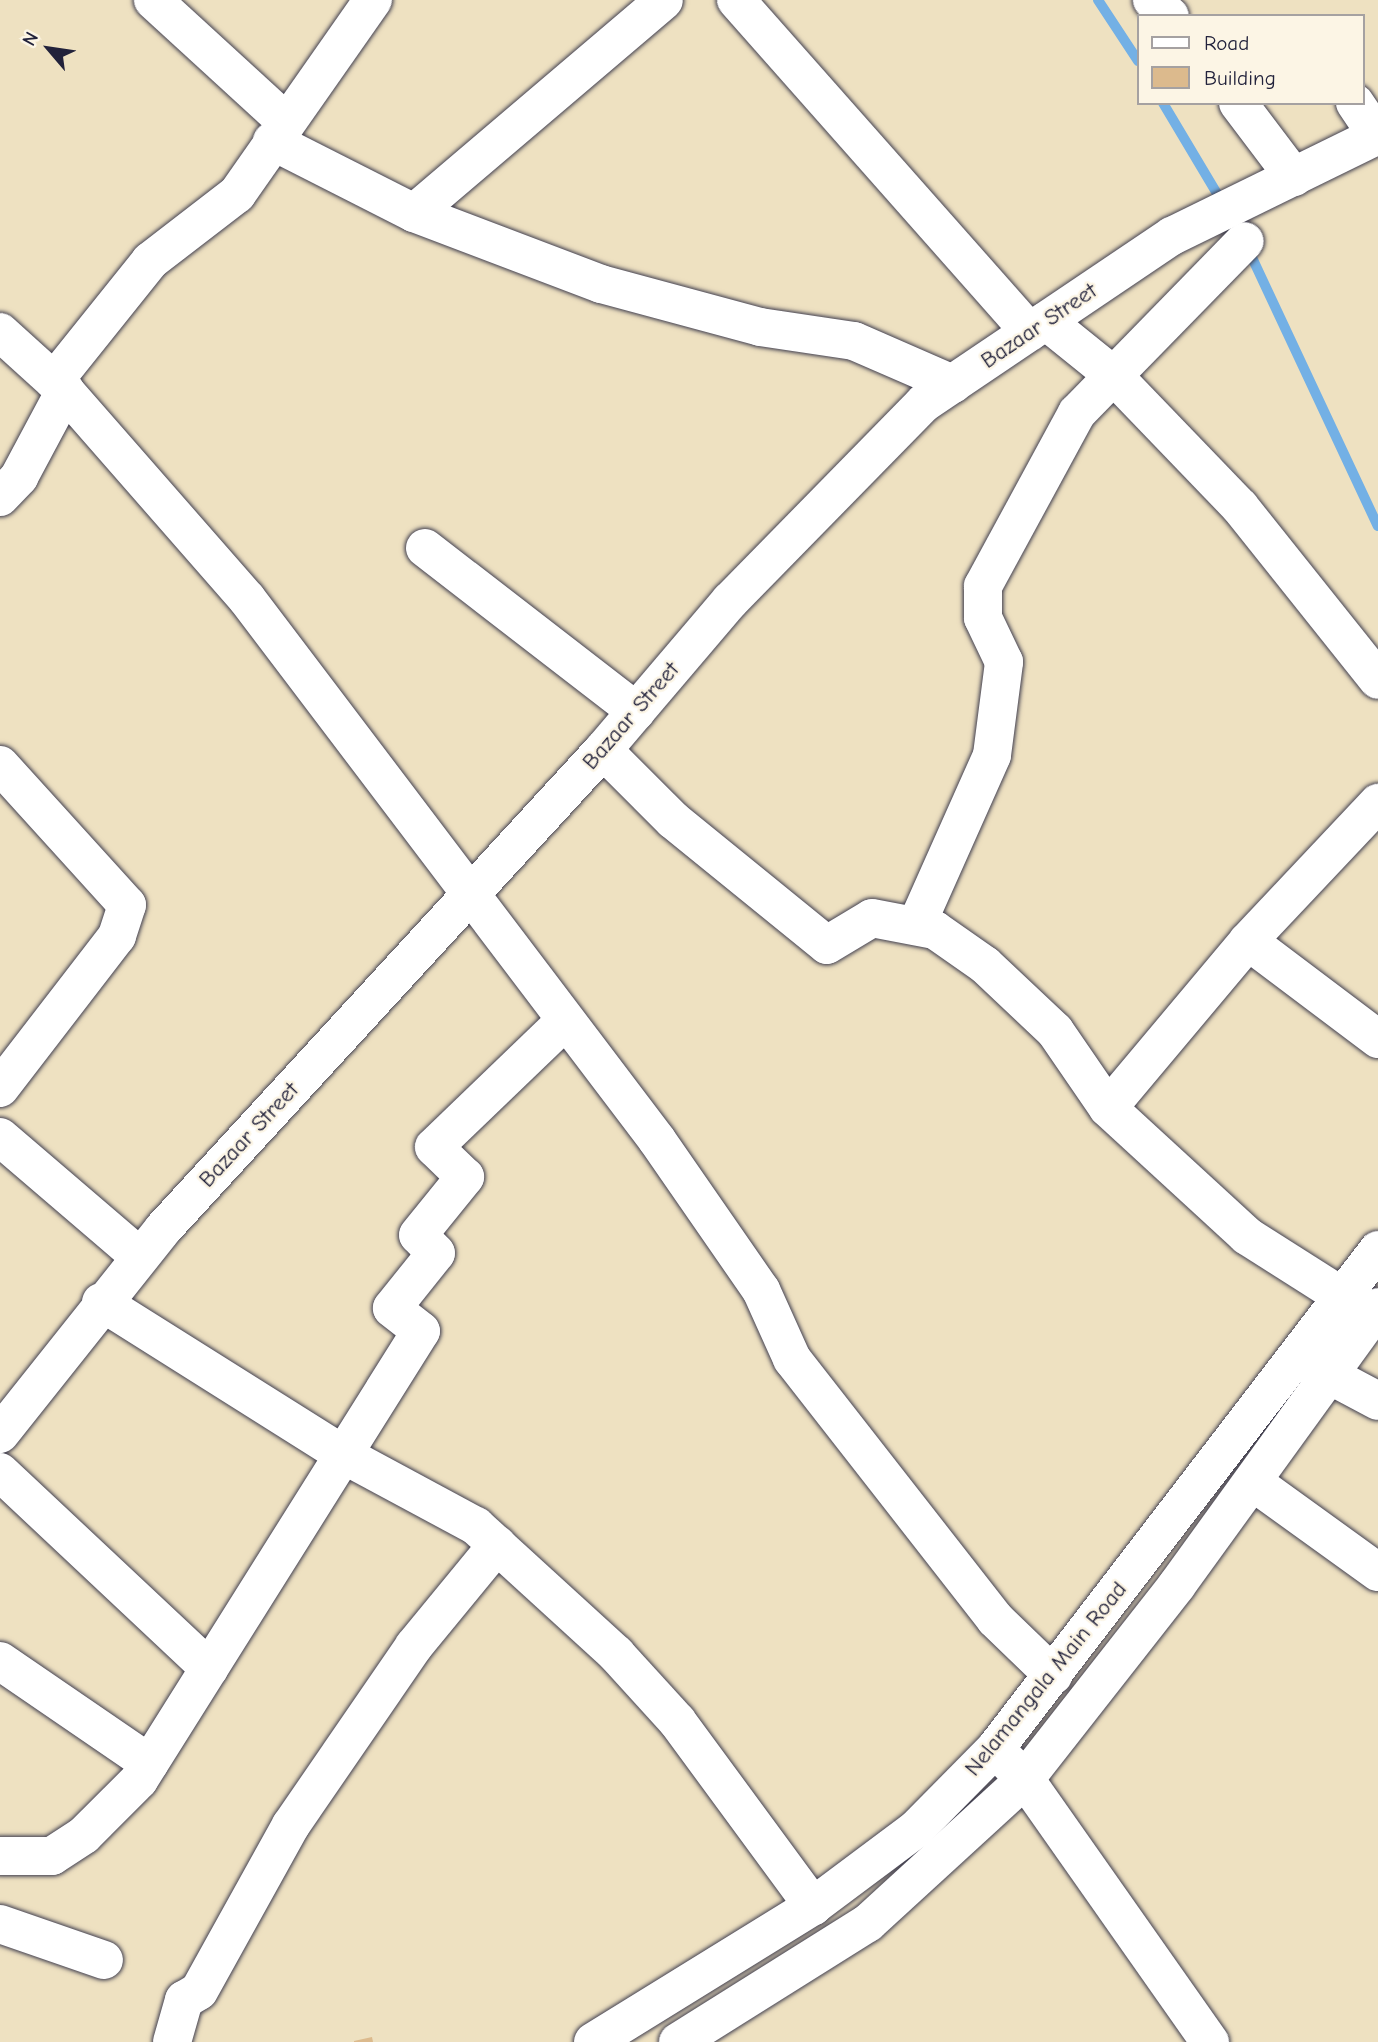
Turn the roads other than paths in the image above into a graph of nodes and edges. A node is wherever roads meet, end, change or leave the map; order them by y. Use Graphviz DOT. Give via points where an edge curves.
graph roads {
  1 [pos="153,0"];
  2 [pos="373,0"];
  3 [pos="664,0"];
  4 [pos="736,0"];
  5 [pos="1240,105"];
  6 [pos="1356,105"];
  7 [pos="278,131"];
  8 [pos="1378,136"];
  9 [pos="1294,177"];
  10 [pos="414,213"];
  11 [pos="1245,241"];
  12 [pos="1038,327"];
  13 [pos="0,332"];
  14 [pos="1113,375"];
  15 [pos="953,384"];
  16 [pos="59,386"];
  17 [pos="0,497"];
  18 [pos="425,548"];
  19 [pos="1378,680"];
  20 [pos="636,711"];
  21 [pos="603,750"];
  22 [pos="0,765"];
  23 [pos="1378,803"];
  24 [pos="468,897"];
  25 [pos="916,926"];
  26 [pos="1248,941"];
  27 [pos="564,1022"];
  28 [pos="1378,1039"];
  29 [pos="0,1088"];
  30 [pos="1108,1108"];
  31 [pos="0,1137"];
  32 [pos="1378,1250"];
  33 [pos="140,1257"];
  34 [pos="101,1302"];
  35 [pos="1361,1302"];
  36 [pos="1314,1367"];
  37 [pos="1378,1401"];
  38 [pos="0,1434"];
  39 [pos="344,1455"];
  40 [pos="0,1472"];
  41 [pos="1252,1482"];
  42 [pos="497,1545"];
  43 [pos="1378,1572"];
  44 [pos="0,1661"];
  45 [pos="209,1668"];
  46 [pos="1052,1675"];
  47 [pos="995,1749"];
  48 [pos="149,1763"];
  49 [pos="1025,1779"];
  50 [pos="0,1856"];
  51 [pos="813,1906"];
  52 [pos="0,1924"];
  53 [pos="104,1961"];
  54 [pos="1208,2041"];
  55 [pos="172,2042"];
  56 [pos="593,2042"];
  57 [pos="678,2042"];
  1 -- 7 [label="street"];
  2 -- 7 [label="street"];
  3 -- 10 [label="street"];
  4 -- 12 [label="street"];
  5 -- 9 [label="street"];
  6 -- 8 [label="street"];
  7 -- 10 [label="street"];
  7 -- 16 [label="street" via="237,194 150,261"];
  8 -- 9 [label="street, Bazaar Street"];
  9 -- 12 [label="street, Bazaar Street" via="1226,210"];
  10 -- 15 [label="street" via="601,284 760,327 854,341"];
  11 -- 14 [label="street"];
  12 -- 14 [label="street"];
  12 -- 15 [label="street, Bazaar Street"];
  13 -- 16 [label="street"];
  14 -- 19 [label="street" via="1240,507"];
  14 -- 25 [label="street" via="1077,413 983,586 983,618 1004,662 992,755"];
  15 -- 20 [label="street, Bazaar Street" via="924,403 740,591"];
  16 -- 17 [label="street" via="19,477"];
  16 -- 24 [label="street" via="247,599"];
  18 -- 20 [label="street"];
  20 -- 21 [label="street, Bazaar Street"];
  21 -- 24 [label="street, Bazaar Street"];
  21 -- 25 [label="street" via="673,820 827,945 872,918"];
  22 -- 29 [label="street" via="127,905 117,936"];
  23 -- 26 [label="street"];
  24 -- 27 [label="street"];
  24 -- 33 [label="street, Bazaar Street"];
  25 -- 30 [label="street" via="935,930 985,965 1045,1022"];
  26 -- 28 [label="street"];
  26 -- 30 [label="street"];
  27 -- 39 [label="street" via="434,1147 465,1177 418,1235 436,1254 392,1308 421,1331"];
  27 -- 46 [label="street" via="761,1290 792,1359 995,1619"];
  30 -- 35 [label="street" via="1247,1236"];
  31 -- 33 [label="street"];
  32 -- 35 [label="street, Nelamangala Main Road"];
  33 -- 34 [label="street, Bazaar Street"];
  34 -- 38 [label="street, Bazaar Street"];
  34 -- 39 [label="street"];
  35 -- 36 [label="street, Nelamangala Main Road"];
  36 -- 37 [label="street"];
  36 -- 41 [label="street"];
  36 -- 46 [label="street, Nelamangala Main Road"];
  39 -- 42 [label="street" via="476,1526"];
  39 -- 45 [label="street"];
  40 -- 45 [label="street"];
  41 -- 43 [label="street"];
  41 -- 49 [label="street"];
  42 -- 51 [label="street" via="677,1721"];
  42 -- 55 [label="street" via="414,1646 291,1825 199,1991 184,2000"];
  44 -- 48 [label="street"];
  45 -- 48 [label="street"];
  46 -- 47 [label="street, Nelamangala Main Road"];
  47 -- 49 [label="street"];
  47 -- 51 [label="street, Nelamangala Main Road" via="916,1829"];
  48 -- 50 [label="street" via="84,1835 52,1856"];
  49 -- 54 [label="street"];
  49 -- 57 [label="street" via="868,1923"];
  51 -- 56 [label="street, Nelamangala Main Road"];
  52 -- 53 [label="street"];
}
